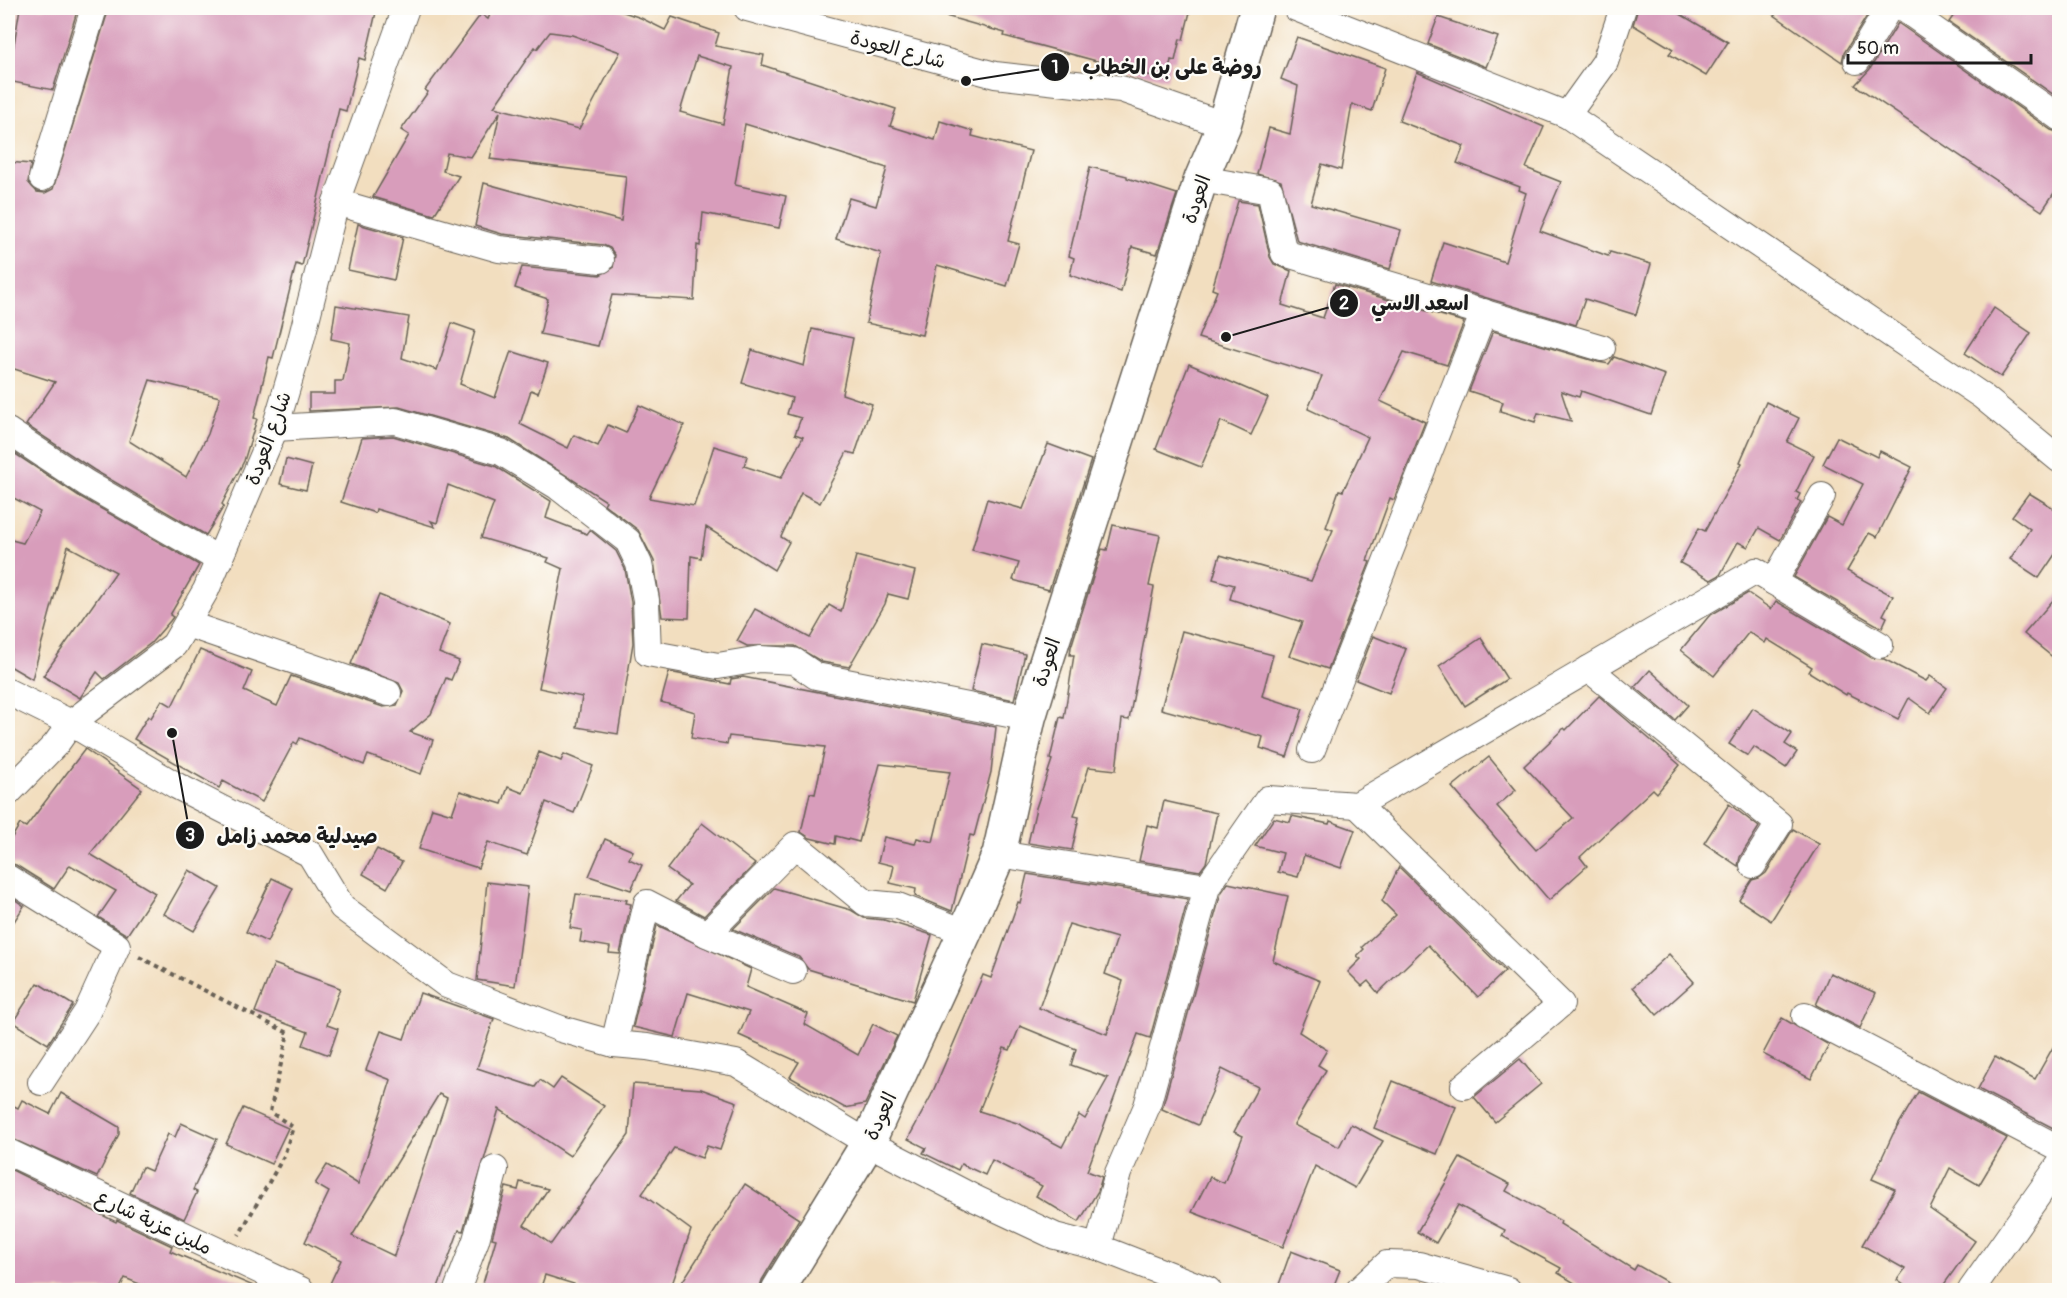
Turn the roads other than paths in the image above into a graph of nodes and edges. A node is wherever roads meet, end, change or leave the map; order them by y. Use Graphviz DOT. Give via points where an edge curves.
graph roads {
  1 [pos="94,8"];
  2 [pos="406,8"];
  3 [pos="753,8"];
  4 [pos="1257,8"];
  5 [pos="1296,8"];
  6 [pos="1623,8"];
  7 [pos="1889,8"];
  8 [pos="1903,8"];
  9 [pos="1857,61"];
  10 [pos="1567,115"];
  11 [pos="2060,118"];
  12 [pos="1224,124"];
  13 [pos="42,178"];
  14 [pos="1202,179"];
  15 [pos="336,202"];
  16 [pos="602,260"];
  17 [pos="1484,312"];
  18 [pos="1602,348"];
  19 [pos="275,428"];
  20 [pos="8,431"];
  21 [pos="2060,460"];
  22 [pos="1822,496"];
  23 [pos="220,560"];
  24 [pos="1774,582"];
  25 [pos="187,624"];
  26 [pos="1880,645"];
  27 [pos="1589,669"];
  28 [pos="8,692"];
  29 [pos="388,693"];
  30 [pos="1029,718"];
  31 [pos="71,723"];
  32 [pos="1312,750"];
  33 [pos="8,793"];
  34 [pos="1357,805"];
  35 [pos="999,854"];
  36 [pos="1752,865"];
  37 [pos="8,878"];
  38 [pos="1207,887"];
  39 [pos="965,932"];
  40 [pos="706,934"];
  41 [pos="793,971"];
  42 [pos="1805,1016"];
  43 [pos="614,1044"];
  44 [pos="41,1082"];
  45 [pos="1464,1086"];
  46 [pos="868,1143"];
  47 [pos="2060,1149"];
  48 [pos="8,1152"];
  49 [pos="2060,1164"];
  50 [pos="495,1169"];
  51 [pos="1098,1247"];
  52 [pos="301,1290"];
  53 [pos="457,1290"];
  54 [pos="778,1290"];
  55 [pos="1209,1290"];
  56 [pos="1359,1290"];
  57 [pos="1508,1290"];
  58 [pos="1971,1290"];
  1 -- 13 [label="street"];
  2 -- 15 [label="street, شارع العودة"];
  3 -- 12 [label="street, شارع العودة" via="995,75 1121,88"];
  4 -- 12 [label="main road, العودة"];
  5 -- 10 [label="street"];
  6 -- 10 [label="street" via="1605,62"];
  7 -- 9 [label="street"];
  8 -- 11 [label="street"];
  10 -- 21 [label="street" via="1982,396"];
  12 -- 14 [label="main road, العودة"];
  14 -- 17 [label="street" via="1270,191 1284,253"];
  14 -- 30 [label="main road, العودة"];
  15 -- 16 [label="street" via="499,249"];
  15 -- 19 [label="street, شارع العودة"];
  17 -- 18 [label="street"];
  17 -- 32 [label="street"];
  19 -- 23 [label="street, شارع العودة"];
  19 -- 30 [label="street" via="395,421 501,452 548,480 628,541 639,564 646,600 648,653 718,666 760,659 794,661 816,676"];
  20 -- 23 [label="street" via="86,483"];
  22 -- 24 [label="street"];
  23 -- 25 [label="street, شارع العودة"];
  24 -- 26 [label="street"];
  24 -- 27 [label="street" via="1756,571"];
  25 -- 29 [label="street"];
  25 -- 31 [label="street, شارع العودة" via="174,645"];
  27 -- 34 [label="street"];
  27 -- 36 [label="street" via="1779,824"];
  28 -- 31 [label="street"];
  30 -- 35 [label="main road, العودة"];
  31 -- 33 [label="street, شارع العودة"];
  31 -- 43 [label="street" via="177,786 310,854 342,907 447,986 561,1029"];
  34 -- 38 [label="street" via="1268,799"];
  34 -- 45 [label="street" via="1561,1004"];
  35 -- 38 [label="street"];
  35 -- 39 [label="main road, العودة"];
  37 -- 44 [label="street" via="117,946 87,1012"];
  38 -- 51 [label="street" via="1147,1106 1118,1173"];
  39 -- 40 [label="street" via="898,906 866,903 795,845"];
  39 -- 46 [label="main road, العودة"];
  40 -- 41 [label="street"];
  40 -- 43 [label="street" via="647,903"];
  42 -- 47 [label="street"];
  43 -- 46 [label="street" via="736,1063"];
  46 -- 51 [label="street" via="1055,1236"];
  46 -- 54 [label="main road, العودة"];
  48 -- 52 [label="street, ملين عزبة شارع"];
  49 -- 58 [label="street"];
  50 -- 53 [label="street" via="476,1240"];
  51 -- 55 [label="street"];
  56 -- 57 [label="street" via="1387,1264 1419,1264"];
}
